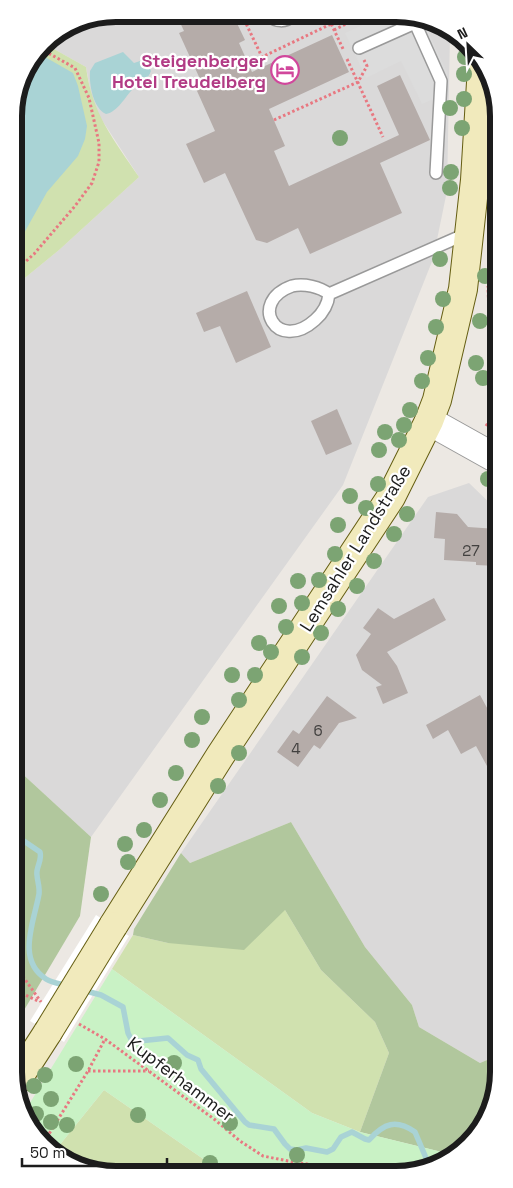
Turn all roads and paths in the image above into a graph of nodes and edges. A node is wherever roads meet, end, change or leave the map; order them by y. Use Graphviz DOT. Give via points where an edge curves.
graph roads {
  1 [pos="350,22"];
  2 [pos="246,23"];
  3 [pos="407,23"];
  4 [pos="331,24"];
  5 [pos="418,25"];
  6 [pos="334,30"];
  7 [pos="359,48"];
  8 [pos="48,52"];
  9 [pos="482,76"];
  10 [pos="358,82"];
  11 [pos="274,120"];
  12 [pos="383,137"];
  13 [pos="436,173"];
  14 [pos="469,232"];
  15 [pos="23,263"];
  16 [pos="488,281"];
  17 [pos="329,294"];
  18 [pos="490,346"];
  19 [pos="490,420"];
  20 [pos="430,421"];
  21 [pos="474,446"];
  22 [pos="490,455"];
  23 [pos="22,976"];
  24 [pos="22,993"];
  25 [pos="39,1001"];
  26 [pos="47,1019"];
  27 [pos="72,1020"];
  28 [pos="105,1039"];
  29 [pos="22,1070"];
  30 [pos="88,1070"];
  31 [pos="150,1071"];
  32 [pos="48,1136"];
  33 [pos="321,1166"];
  1 -- 6 [label="path"];
  2 -- 4 [label="path" via="262,57"];
  3 -- 7 [label="lane"];
  4 -- 6 [label="path"];
  5 -- 13 [label="lane" via="441,81"];
  6 -- 10 [label="path"];
  7 -- 10 [label="path" via="367,66"];
  8 -- 15 [label="path" via="75,68 89,98 99,143 99,162 92,183 75,206"];
  9 -- 14 [label="main road, Lemsahler Landstraße"];
  10 -- 11 [label="path"];
  10 -- 12 [label="path"];
  14 -- 17 [label="lane"];
  14 -- 20 [label="main road, Lemsahler Landstraße" via="463,289"];
  16 -- 18 [label="path"];
  17 -- 17 [label="lane" via="311,286 295,286 281,291 270,304 274,323 287,332 307,327 328,305"];
  19 -- 21 [label="path"];
  20 -- 21 [label="street"];
  20 -- 26 [label="main road, Lemsahler Landstraße, bridge" via="374,525 220,756 113,926"];
  21 -- 22 [label="street"];
  23 -- 25 [label="path"];
  24 -- 25 [label="path"];
  25 -- 26 [label="path"];
  26 -- 29 [label="main road, Lemsahler Landstraße"];
  27 -- 28 [label="path, Kupferhammer"];
  28 -- 30 [label="path"];
  28 -- 31 [label="path, Kupferhammer"];
  30 -- 31 [label="path"];
  30 -- 32 [label="path"];
  31 -- 33 [label="path, Kupferhammer" via="263,1156"];
}
